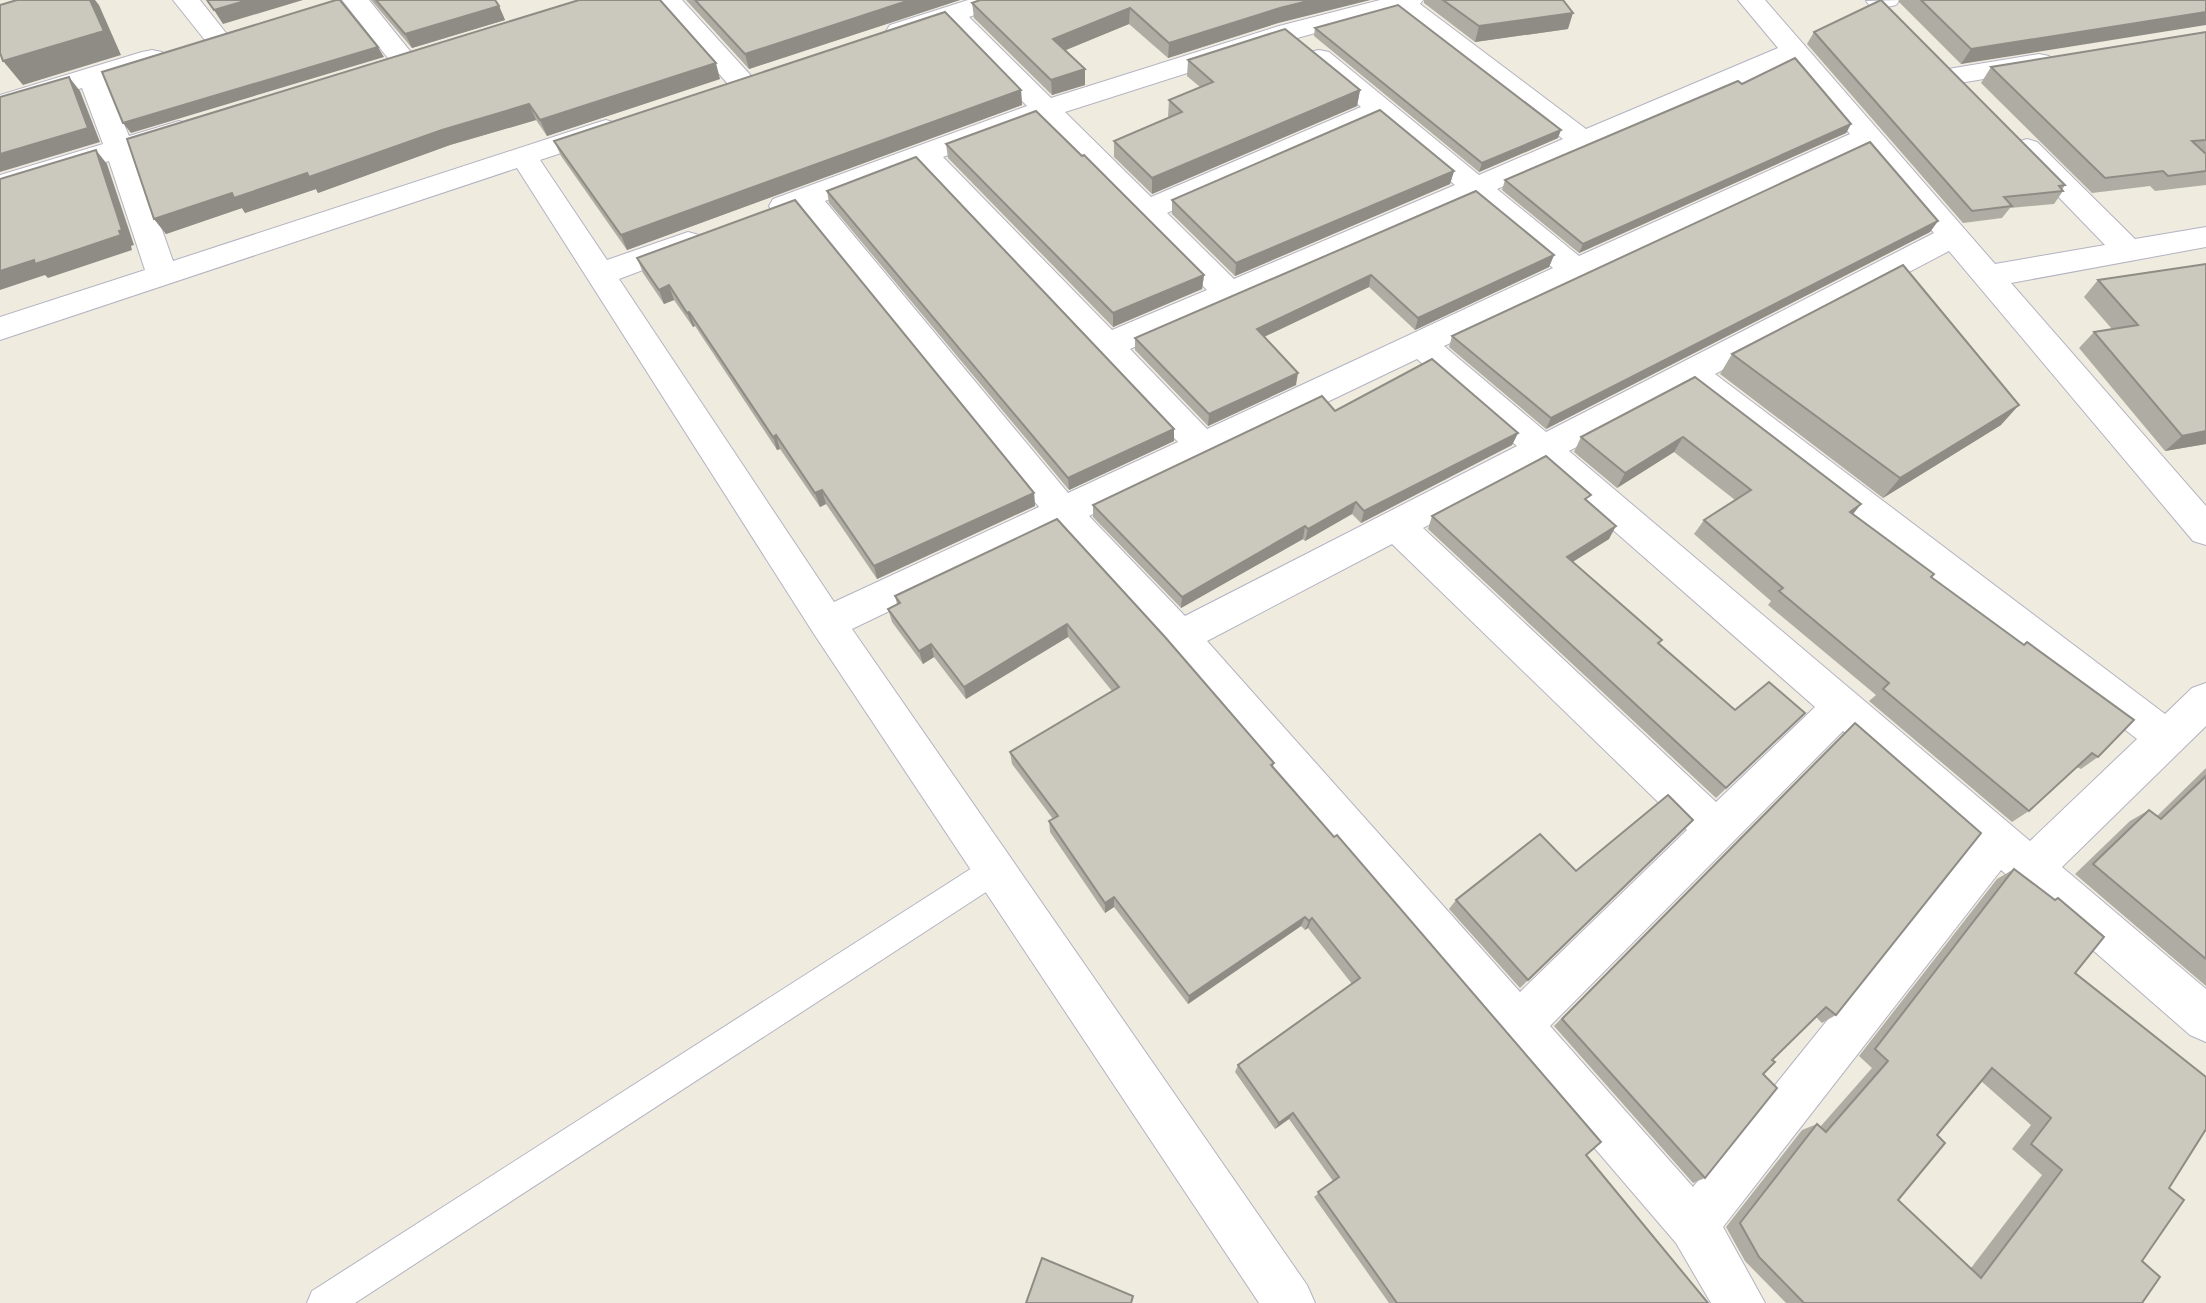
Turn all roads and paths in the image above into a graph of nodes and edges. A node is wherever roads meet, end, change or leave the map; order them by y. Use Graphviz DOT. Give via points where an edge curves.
graph roads {
  1 [pos="186,0"];
  2 [pos="355,0"];
  3 [pos="668,0"];
  4 [pos="994,0"];
  5 [pos="1402,0"];
  6 [pos="1751,0"];
  7 [pos="951,14"];
  8 [pos="1288,32"];
  9 [pos="873,40"];
  10 [pos="1794,51"];
  11 [pos="2064,58"];
  12 [pos="405,61"];
  13 [pos="91,76"];
  14 [pos="1954,76"];
  15 [pos="744,84"];
  16 [pos="0,104"];
  17 [pos="1046,109"];
  18 [pos="1381,109"];
  19 [pos="627,122"];
  20 [pos="197,125"];
  21 [pos="2012,134"];
  22 [pos="1868,137"];
  23 [pos="1583,141"];
  24 [pos="119,148"];
  25 [pos="924,155"];
  26 [pos="523,156"];
  27 [pos="0,185"];
  28 [pos="1476,187"];
  29 [pos="806,198"];
  30 [pos="1147,210"];
  31 [pos="754,217"];
  32 [pos="715,232"];
  33 [pos="1953,236"];
  34 [pos="2206,237"];
  35 [pos="2129,251"];
  36 [pos="1576,270"];
  37 [pos="162,275"];
  38 [pos="598,275"];
  39 [pos="1987,276"];
  40 [pos="1229,293"];
  41 [pos="0,329"];
  42 [pos="1421,344"];
  43 [pos="1108,345"];
  44 [pos="1690,373"];
  45 [pos="1203,446"];
  46 [pos="1542,448"];
  47 [pos="2192,495"];
  48 [pos="1063,512"];
  49 [pos="1395,524"];
  50 [pos="2206,531"];
  51 [pos="827,624"];
  52 [pos="1180,638"];
  53 [pos="2206,700"];
  54 [pos="1842,706"];
  55 [pos="2166,738"];
  56 [pos="1715,829"];
  57 [pos="2014,854"];
  58 [pos="996,869"];
  59 [pos="2206,1018"];
  60 [pos="1518,1025"];
  61 [pos="1694,1225"];
  62 [pos="324,1303"];
  63 [pos="1289,1303"];
  64 [pos="1739,1303"];
  1 -- 13 [label="street" via="207,41"];
  2 -- 12 [label="street"];
  3 -- 15 [label="street"];
  4 -- 7 [label="street"];
  5 -- 8 [label="street"];
  5 -- 23 [label="street"];
  6 -- 10 [label="street"];
  7 -- 9 [label="street"];
  7 -- 17 [label="street"];
  8 -- 17 [label="street"];
  8 -- 18 [label="street"];
  10 -- 22 [label="street"];
  10 -- 23 [label="street"];
  11 -- 14 [label="street"];
  13 -- 16 [label="street"];
  13 -- 24 [label="street"];
  17 -- 25 [label="street"];
  17 -- 30 [label="street"];
  18 -- 28 [label="street"];
  18 -- 30 [label="street"];
  19 -- 26 [label="street"];
  20 -- 24 [label="street"];
  21 -- 35 [label="street"];
  22 -- 33 [label="street"];
  22 -- 36 [label="street"];
  23 -- 28 [label="street"];
  24 -- 27 [label="street"];
  24 -- 37 [label="street"];
  25 -- 29 [label="street"];
  25 -- 43 [label="street"];
  26 -- 37 [label="street"];
  26 -- 38 [label="street"];
  28 -- 36 [label="street"];
  28 -- 40 [label="street"];
  29 -- 31 [label="street"];
  29 -- 48 [label="street"];
  30 -- 40 [label="street"];
  32 -- 38 [label="street"];
  33 -- 39 [label="street"];
  33 -- 44 [label="street"];
  34 -- 35 [label="street"];
  35 -- 39 [label="street"];
  36 -- 42 [label="street"];
  37 -- 41 [label="street"];
  38 -- 51 [label="street"];
  39 -- 47 [label="street"];
  40 -- 43 [label="street"];
  42 -- 45 [label="street"];
  42 -- 46 [label="street"];
  43 -- 45 [label="street"];
  44 -- 46 [label="street"];
  44 -- 55 [label="street"];
  45 -- 48 [label="street"];
  46 -- 49 [label="street"];
  46 -- 54 [label="street"];
  47 -- 50 [label="street"];
  48 -- 51 [label="street"];
  48 -- 52 [label="street"];
  49 -- 52 [label="street"];
  49 -- 56 [label="street"];
  51 -- 58 [label="street"];
  52 -- 60 [label="street"];
  53 -- 55 [label="street"];
  54 -- 56 [label="street"];
  54 -- 57 [label="street"];
  55 -- 57 [label="street"];
  56 -- 60 [label="street"];
  57 -- 59 [label="street"];
  57 -- 61 [label="street"];
  58 -- 62 [label="lane"];
  58 -- 63 [label="street"];
  60 -- 61 [label="street"];
  61 -- 64 [label="street"];
}
